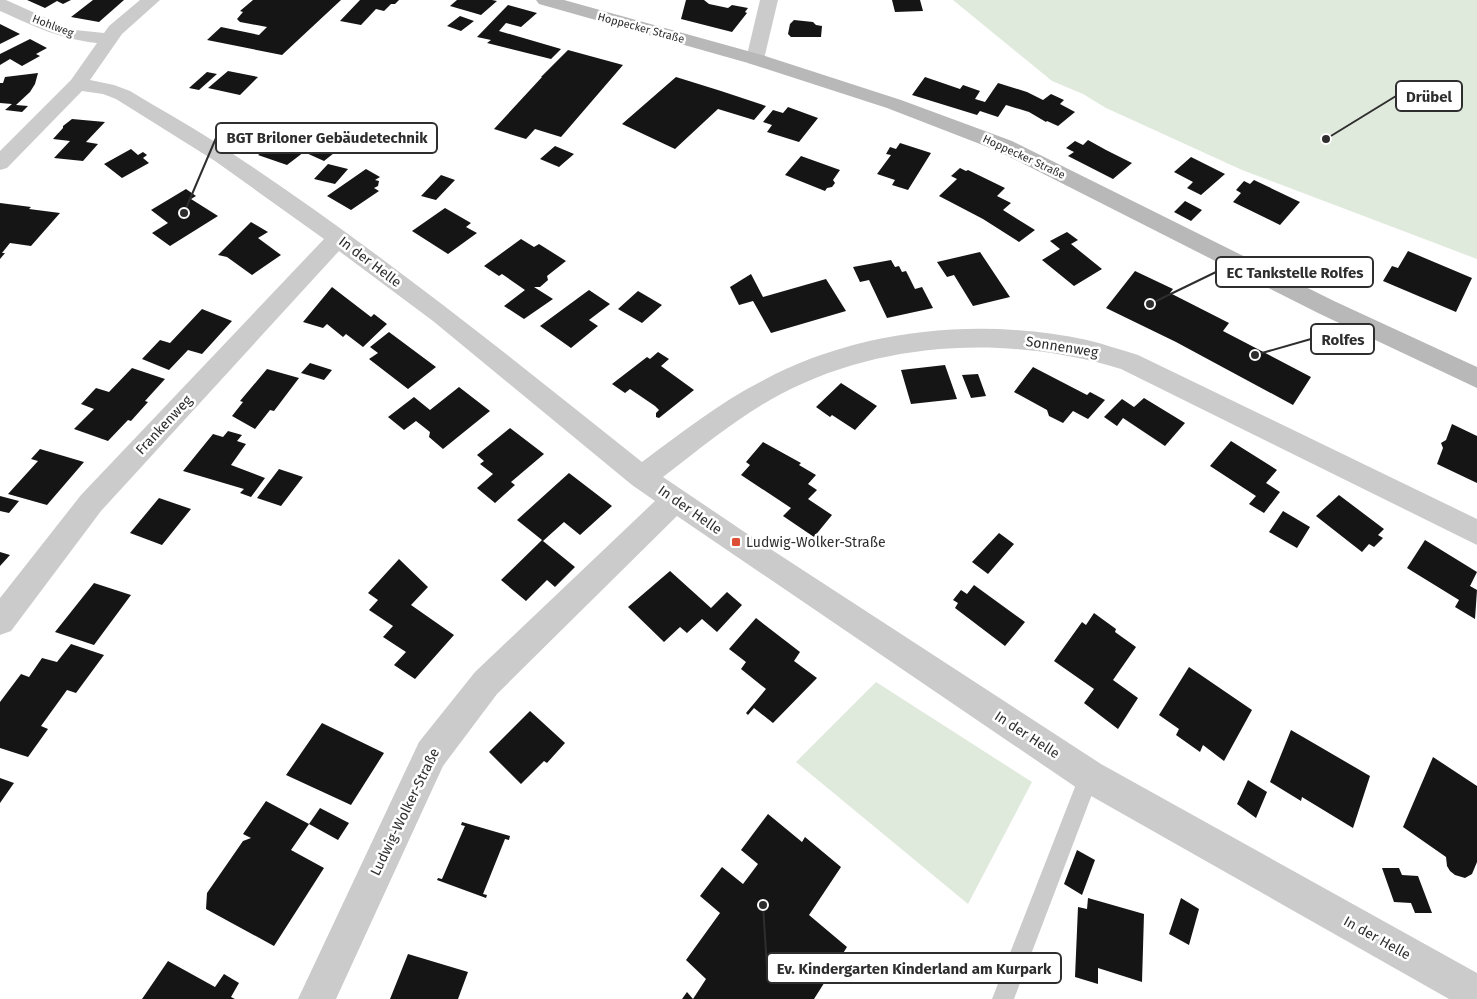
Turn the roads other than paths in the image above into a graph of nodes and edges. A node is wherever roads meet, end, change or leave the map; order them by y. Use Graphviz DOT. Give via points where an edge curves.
graph roads {
  1 [pos="151,0"];
  2 [pos="545,0"];
  3 [pos="769,0"];
  4 [pos="0,4"];
  5 [pos="108,39"];
  6 [pos="756,59"];
  7 [pos="78,84"];
  8 [pos="0,163"];
  9 [pos="338,238"];
  10 [pos="1477,378"];
  11 [pos="642,477"];
  12 [pos="675,500"];
  13 [pos="1477,533"];
  14 [pos="0,621"];
  15 [pos="1089,776"];
  16 [pos="1477,994"];
  17 [pos="317,999"];
  18 [pos="1003,999"];
  1 -- 5 [label="street" via="120,24"];
  2 -- 6 [label="street, Hoppecker Straße"];
  3 -- 6 [label="street"];
  4 -- 5 [label="street, Hohlweg" via="73,35"];
  5 -- 7 [label="street"];
  6 -- 10 [label="street, Hoppecker Straße" via="894,104 1005,146 1326,307"];
  7 -- 8 [label="street"];
  7 -- 9 [label="street, In der Helle" via="123,95 222,156"];
  9 -- 11 [label="street, In der Helle"];
  9 -- 14 [label="street, Frankenweg" via="91,503"];
  11 -- 12 [label="street, In der Helle"];
  11 -- 13 [label="street, Sonnenweg" via="754,397 792,377 836,360 913,344 979,339 1026,341 1085,348 1129,362"];
  12 -- 15 [label="street, In der Helle"];
  12 -- 17 [label="street, Ludwig-Wolker-Straße" via="486,682 431,754"];
  15 -- 16 [label="street, In der Helle"];
  15 -- 18 [label="lane"];
}
